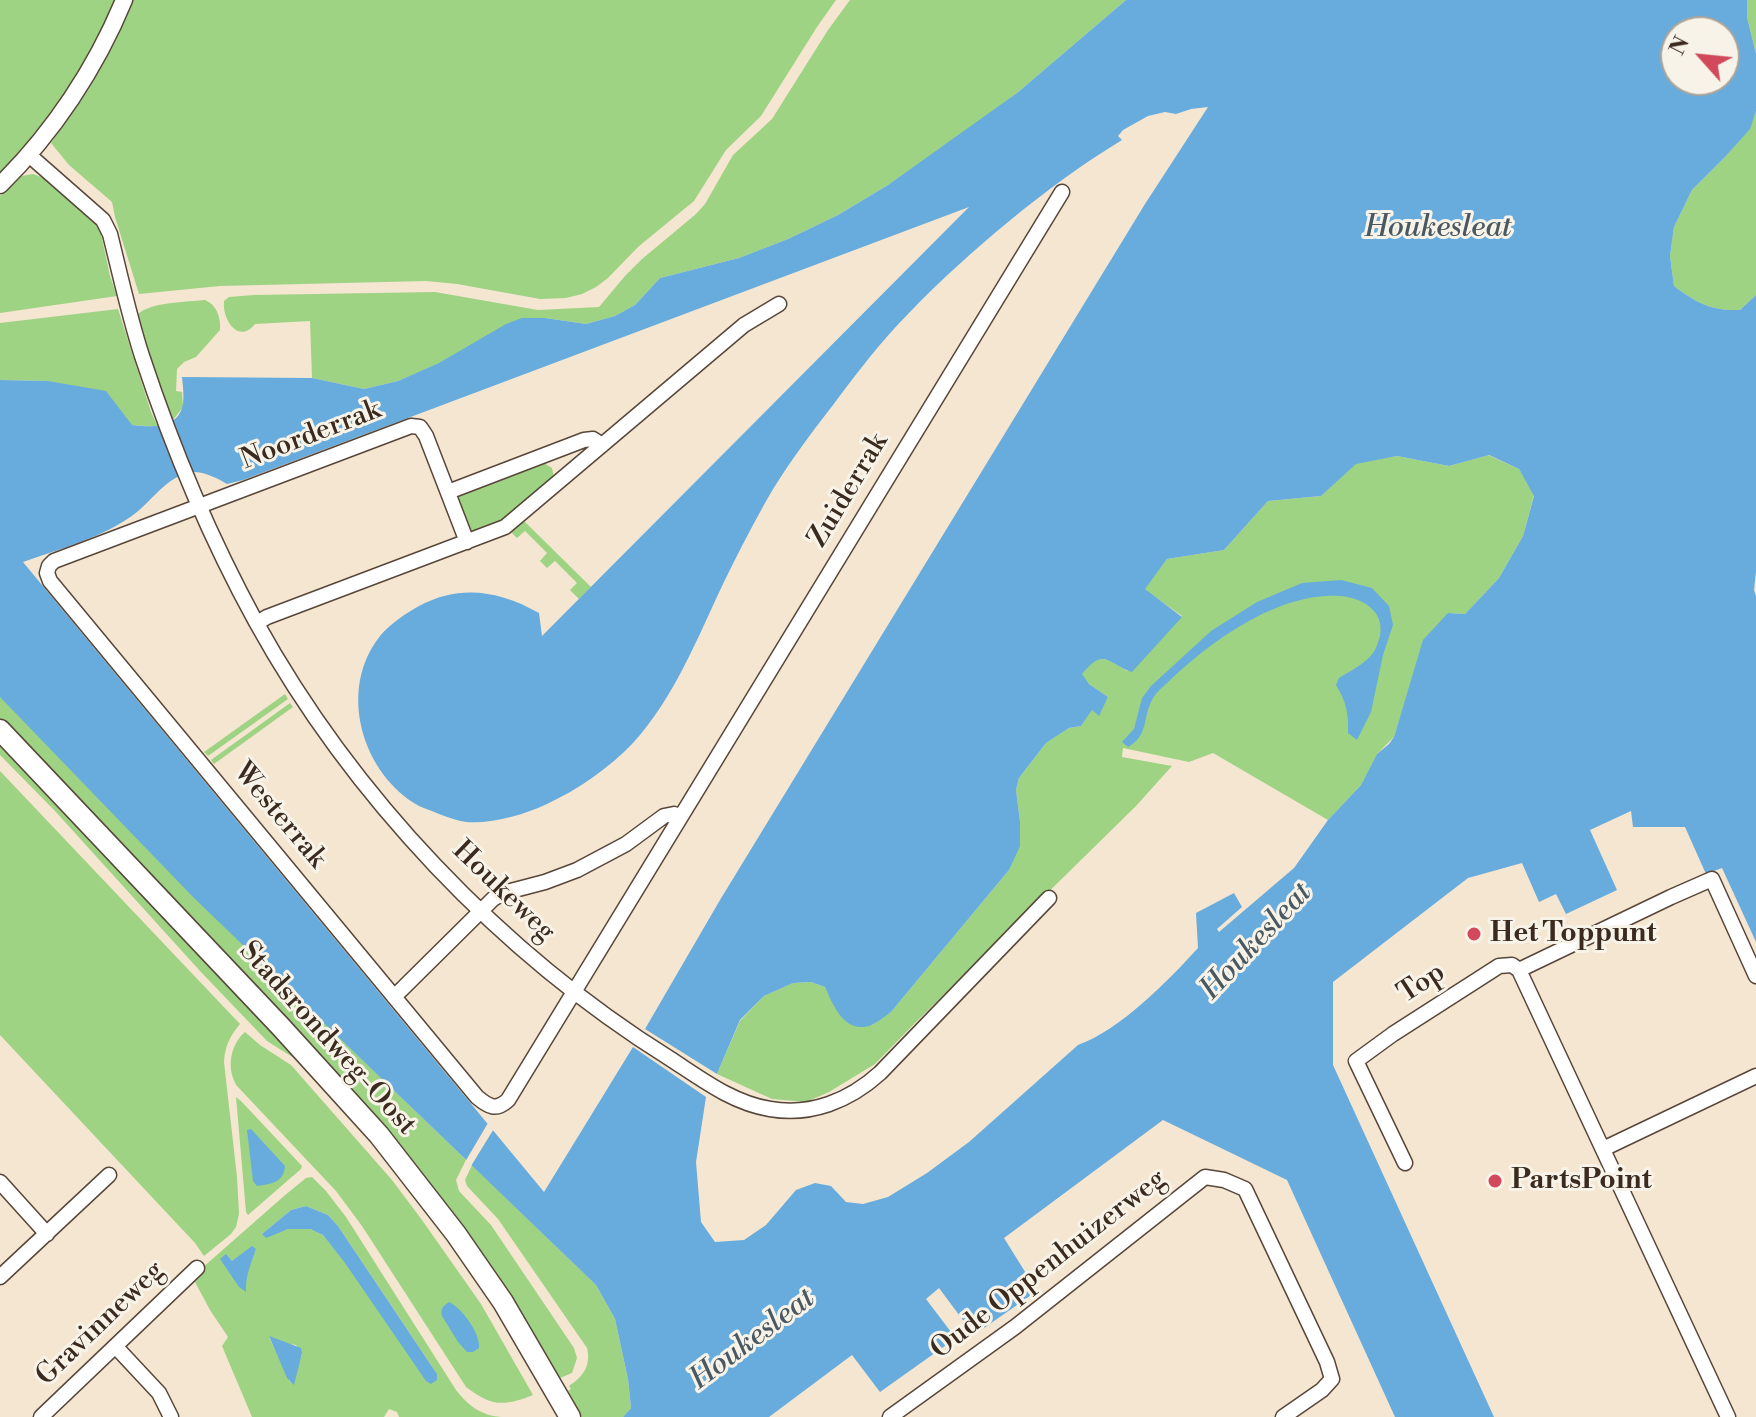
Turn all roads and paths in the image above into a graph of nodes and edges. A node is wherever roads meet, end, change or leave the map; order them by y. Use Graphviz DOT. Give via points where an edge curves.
graph roads {
  1 [pos="124,0"];
  2 [pos="29,155"];
  3 [pos="0,185"];
  4 [pos="1062,192"];
  5 [pos="779,304"];
  6 [pos="602,445"];
  7 [pos="448,492"];
  8 [pos="200,505"];
  9 [pos="467,542"];
  10 [pos="257,623"];
  11 [pos="0,730"];
  12 [pos="680,816"];
  13 [pos="1049,898"];
  14 [pos="481,911"];
  15 [pos="1519,970"];
  16 [pos="1756,976"];
  17 [pos="574,992"];
  18 [pos="394,997"];
  19 [pos="1756,1076"];
  20 [pos="1603,1149"];
  21 [pos="1405,1163"];
  22 [pos="109,1175"];
  23 [pos="0,1182"];
  24 [pos="47,1234"];
  25 [pos="197,1268"];
  26 [pos="0,1277"];
  27 [pos="116,1347"];
  28 [pos="41,1417"];
  29 [pos="171,1417"];
  30 [pos="570,1417"];
  31 [pos="890,1417"];
  32 [pos="1283,1417"];
  33 [pos="1728,1417"];
  1 -- 2 [label="street" via="83,83"];
  2 -- 3 [label="street"];
  2 -- 8 [label="street, Houkeweg" via="103,220 110,234 141,354"];
  4 -- 12 [label="street, Zuiderrak"];
  5 -- 6 [label="street" via="744,325"];
  6 -- 7 [label="street" via="584,440"];
  6 -- 9 [label="street" via="505,527"];
  7 -- 8 [label="street, Noorderrak" via="426,436 420,427 411,426"];
  7 -- 9 [label="street, Noorderrak"];
  8 -- 10 [label="street, Houkeweg"];
  8 -- 18 [label="street, Westerrak" via="54,561 47,573 50,581"];
  9 -- 10 [label="street"];
  10 -- 14 [label="street, Houkeweg" via="355,771"];
  11 -- 30 [label="main road, Stadsrondweg-Oost" via="379,1135 503,1302"];
  12 -- 14 [label="street" via="664,816 602,858 503,893"];
  12 -- 17 [label="street, Zuiderrak"];
  13 -- 17 [label="street, Houkeweg" via="872,1080 835,1103 812,1109 773,1110 730,1096"];
  14 -- 17 [label="street, Houkeweg"];
  14 -- 18 [label="street"];
  15 -- 16 [label="street, Top" via="1712,879"];
  15 -- 20 [label="street"];
  15 -- 21 [label="street, Top" via="1506,965 1485,974 1356,1061"];
  17 -- 18 [label="street, Westerrak" via="508,1100 495,1108 477,1097"];
  19 -- 20 [label="street"];
  20 -- 33 [label="street"];
  22 -- 24 [label="street"];
  23 -- 24 [label="street"];
  24 -- 26 [label="street"];
  25 -- 27 [label="street, Gravinneweg"];
  27 -- 28 [label="street, Gravinneweg"];
  27 -- 29 [label="street" via="159,1393"];
  31 -- 32 [label="street, Oude Oppenhuizerweg" via="1015,1327 1205,1177 1245,1189 1327,1362 1332,1379"];
}
